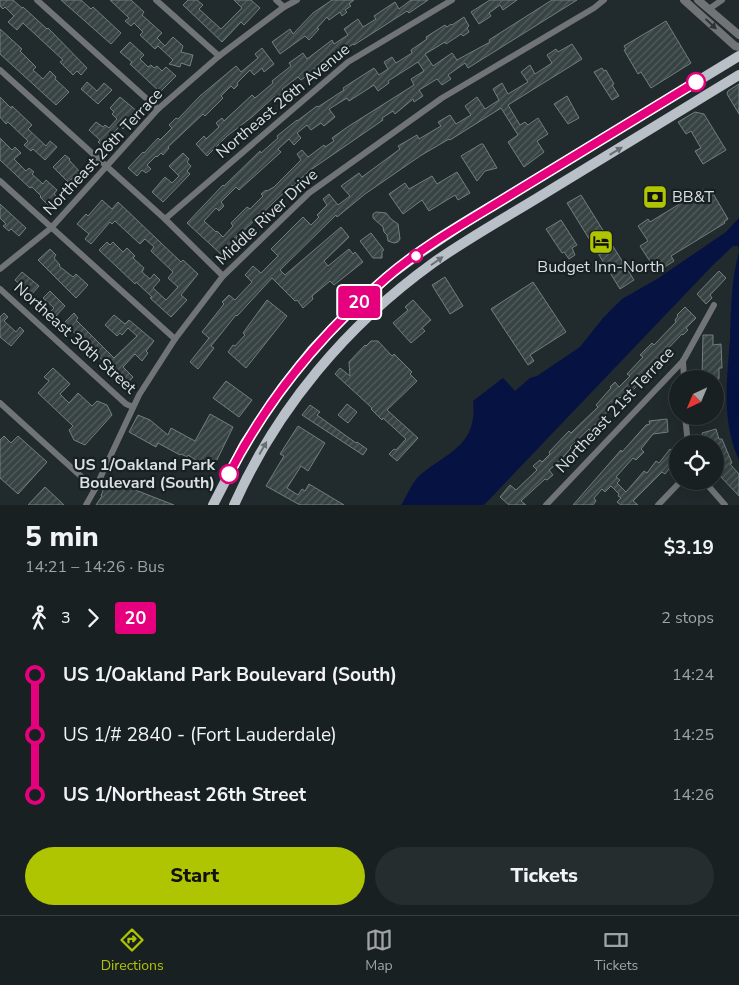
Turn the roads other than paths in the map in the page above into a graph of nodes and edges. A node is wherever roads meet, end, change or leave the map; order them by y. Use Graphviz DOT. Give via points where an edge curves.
graph roads {
  1 [pos="37,0"];
  2 [pos="156,0"];
  3 [pos="276,0"];
  4 [pos="297,0"];
  5 [pos="452,0"];
  6 [pos="604,0"];
  7 [pos="684,0"];
  8 [pos="698,0"];
  9 [pos="722,0"];
  10 [pos="284,8"];
  11 [pos="708,9"];
  12 [pos="739,36"];
  13 [pos="739,47"];
  14 [pos="219,56"];
  15 [pos="739,56"];
  16 [pos="0,70"];
  17 [pos="739,75"];
  18 [pos="158,109"];
  19 [pos="107,166"];
  20 [pos="0,181"];
  21 [pos="165,219"];
  22 [pos="51,228"];
  23 [pos="420,253"];
  24 [pos="403,266"];
  25 [pos="0,269"];
  26 [pos="223,276"];
  27 [pos="414,278"];
  28 [pos="0,289"];
  29 [pos="398,290"];
  30 [pos="714,305"];
  31 [pos="175,339"];
  32 [pos="683,361"];
  33 [pos="684,370"];
  34 [pos="0,403"];
  35 [pos="133,407"];
  36 [pos="234,464"];
  37 [pos="95,489"];
  38 [pos="672,490"];
  39 [pos="712,490"];
  40 [pos="240,491"];
  41 [pos="86,505"];
  42 [pos="213,505"];
  43 [pos="234,505"];
  44 [pos="546,505"];
  45 [pos="658,505"];
  46 [pos="725,505"];
  1 -- 18 [label="street"];
  2 -- 14 [label="street"];
  3 -- 10 [label="street"];
  4 -- 10 [label="street, Northeast 26th Terrace"];
  5 -- 21 [label="street, Northeast 26th Avenue" via="348,62"];
  6 -- 26 [label="street, Middle River Drive" via="442,98 309,193"];
  7 -- 13 [label="street, one-way"];
  8 -- 11 [label="street"];
  9 -- 11 [label="street"];
  10 -- 14 [label="street, Northeast 26th Terrace"];
  11 -- 12 [label="street"];
  14 -- 18 [label="street, Northeast 26th Terrace"];
  15 -- 23 [label="main road"];
  16 -- 19 [label="street"];
  27 -- 17 [label="main road, one-way" via="472,238"];
  18 -- 19 [label="street, Northeast 26th Terrace"];
  19 -- 21 [label="street"];
  19 -- 22 [label="street, Northeast 26th Terrace"];
  20 -- 22 [label="street"];
  21 -- 26 [label="street"];
  22 -- 25 [label="street, Northeast 26th Terrace"];
  22 -- 31 [label="street"];
  23 -- 24 [label="main road"];
  23 -- 27 [label="main road"];
  24 -- 29 [label="main road"];
  24 -- 36 [label="main road" via="354,306 311,351 270,406"];
  26 -- 31 [label="street, Middle River Drive"];
  27 -- 29 [label="main road"];
  28 -- 35 [label="street, Northeast 30th Street" via="119,398"];
  40 -- 29 [label="main road, one-way" via="278,424 308,381 342,342"];
  30 -- 32 [label="street, Northeast 21st Terrace"];
  31 -- 35 [label="street, Middle River Drive"];
  32 -- 33 [label="street"];
  32 -- 44 [label="street, Northeast 21st Terrace"];
  34 -- 37 [label="street"];
  35 -- 37 [label="street, Middle River Drive"];
  36 -- 40 [label="main road" via="232,479"];
  36 -- 42 [label="main road"];
  37 -- 41 [label="street, Middle River Drive"];
  38 -- 45 [label="street"];
  39 -- 46 [label="street"];
  40 -- 43 [label="main road"];
}
